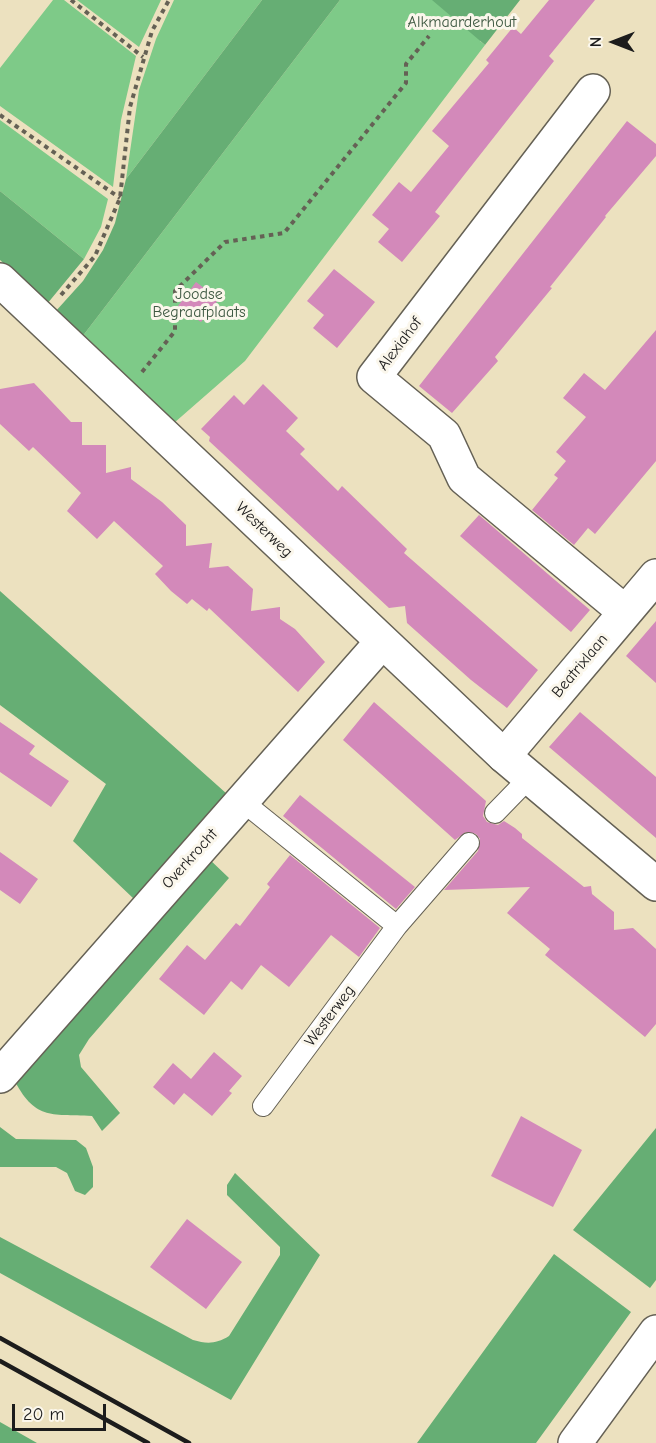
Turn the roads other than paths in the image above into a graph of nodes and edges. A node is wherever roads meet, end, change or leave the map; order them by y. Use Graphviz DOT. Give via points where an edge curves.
graph roads {
  1 [pos="593,91"];
  2 [pos="0,280"];
  3 [pos="656,576"];
  4 [pos="625,612"];
  5 [pos="381,643"];
  6 [pos="504,756"];
  7 [pos="529,778"];
  8 [pos="242,801"];
  9 [pos="495,813"];
  10 [pos="469,843"];
  11 [pos="656,884"];
  12 [pos="397,926"];
  13 [pos="0,1076"];
  14 [pos="263,1106"];
  15 [pos="656,1332"];
  16 [pos="574,1443"];
  1 -- 4 [label="street, Alexiahof" via="374,377 444,435 464,478"];
  2 -- 5 [label="street, Westerweg"];
  3 -- 4 [label="street, Beatrixlaan"];
  4 -- 6 [label="street, Beatrixlaan"];
  5 -- 6 [label="street, Westerweg"];
  5 -- 8 [label="street, Overkrocht"];
  6 -- 7 [label="street, Westerweg"];
  7 -- 9 [label="lane"];
  7 -- 11 [label="street, Westerweg"];
  8 -- 12 [label="lane"];
  8 -- 13 [label="street, Overkrocht"];
  10 -- 12 [label="lane, Westerweg"];
  12 -- 14 [label="lane, Westerweg"];
  15 -- 16 [label="street"];
}
